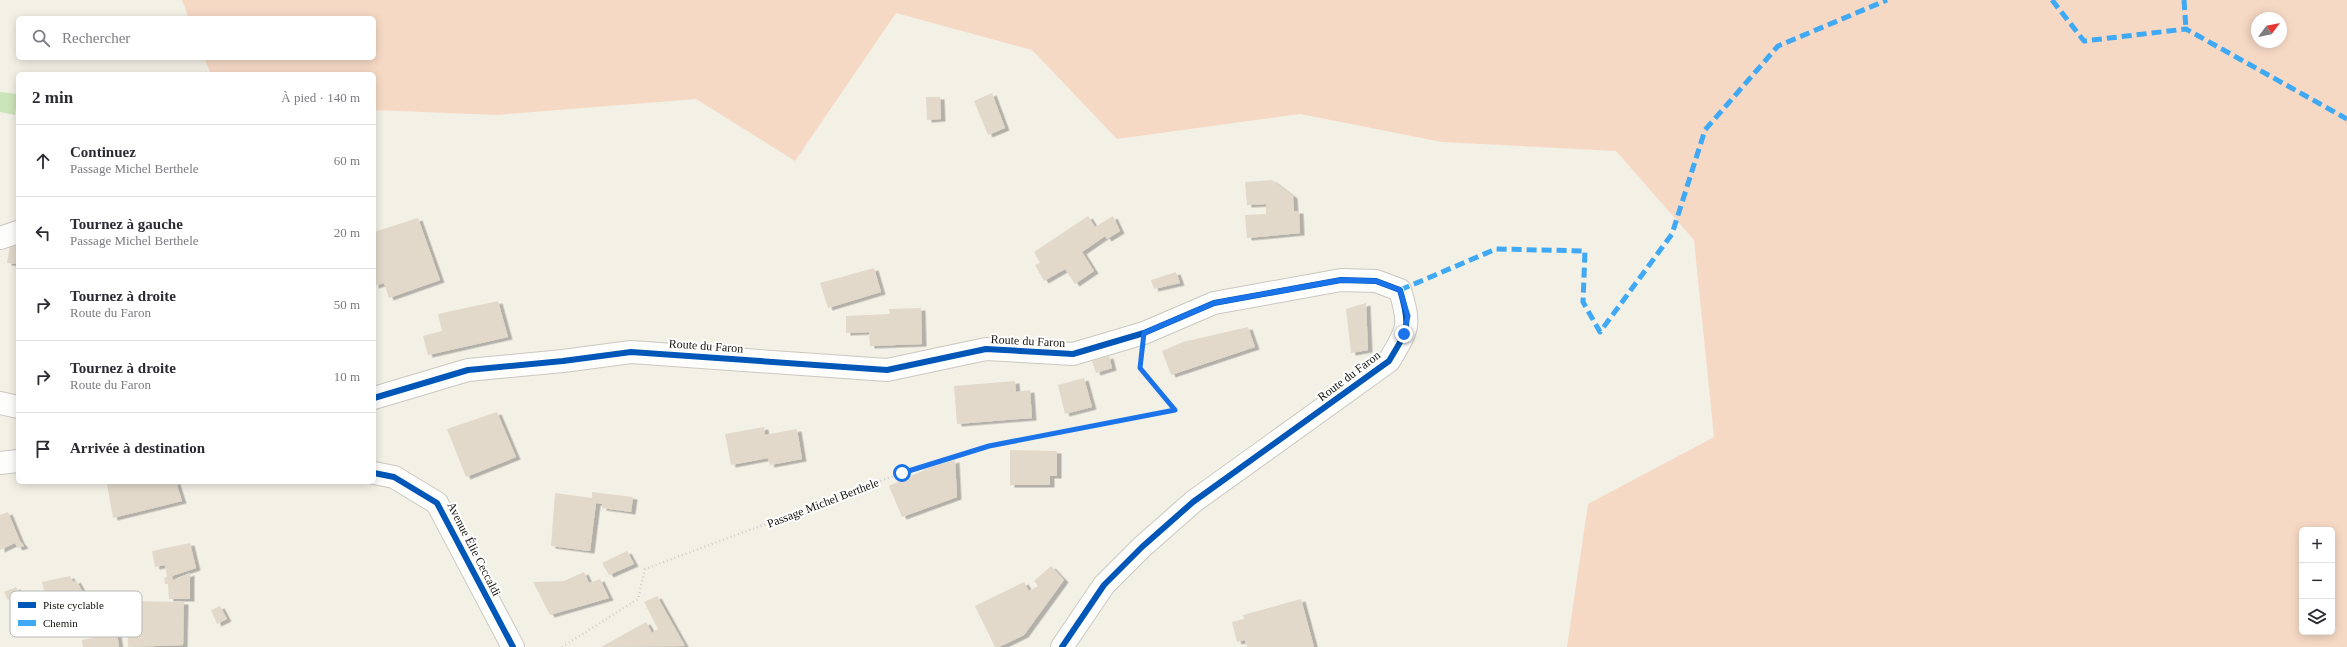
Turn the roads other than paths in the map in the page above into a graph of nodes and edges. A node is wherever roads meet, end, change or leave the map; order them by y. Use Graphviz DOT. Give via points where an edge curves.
graph roads {
  1 [pos="16,233"];
  2 [pos="0,238"];
  3 [pos="376,397"];
  4 [pos="0,403"];
  5 [pos="16,407"];
  6 [pos="16,461"];
  7 [pos="0,463"];
  8 [pos="376,473"];
  9 [pos="513,647"];
  10 [pos="1062,647"];
  1 -- 2 [label="street"];
  3 -- 10 [label="street, Route du Faron" via="468,370 631,352 887,370 986,350 1073,354 1144,333 1214,303 1341,280 1376,281 1400,290 1408,316 1404,334 1389,361 1193,502 1104,585"];
  4 -- 5 [label="street"];
  6 -- 7 [label="street"];
  8 -- 9 [label="street, Avenue Élie Ceccaldi" via="394,477 437,503"];
}
